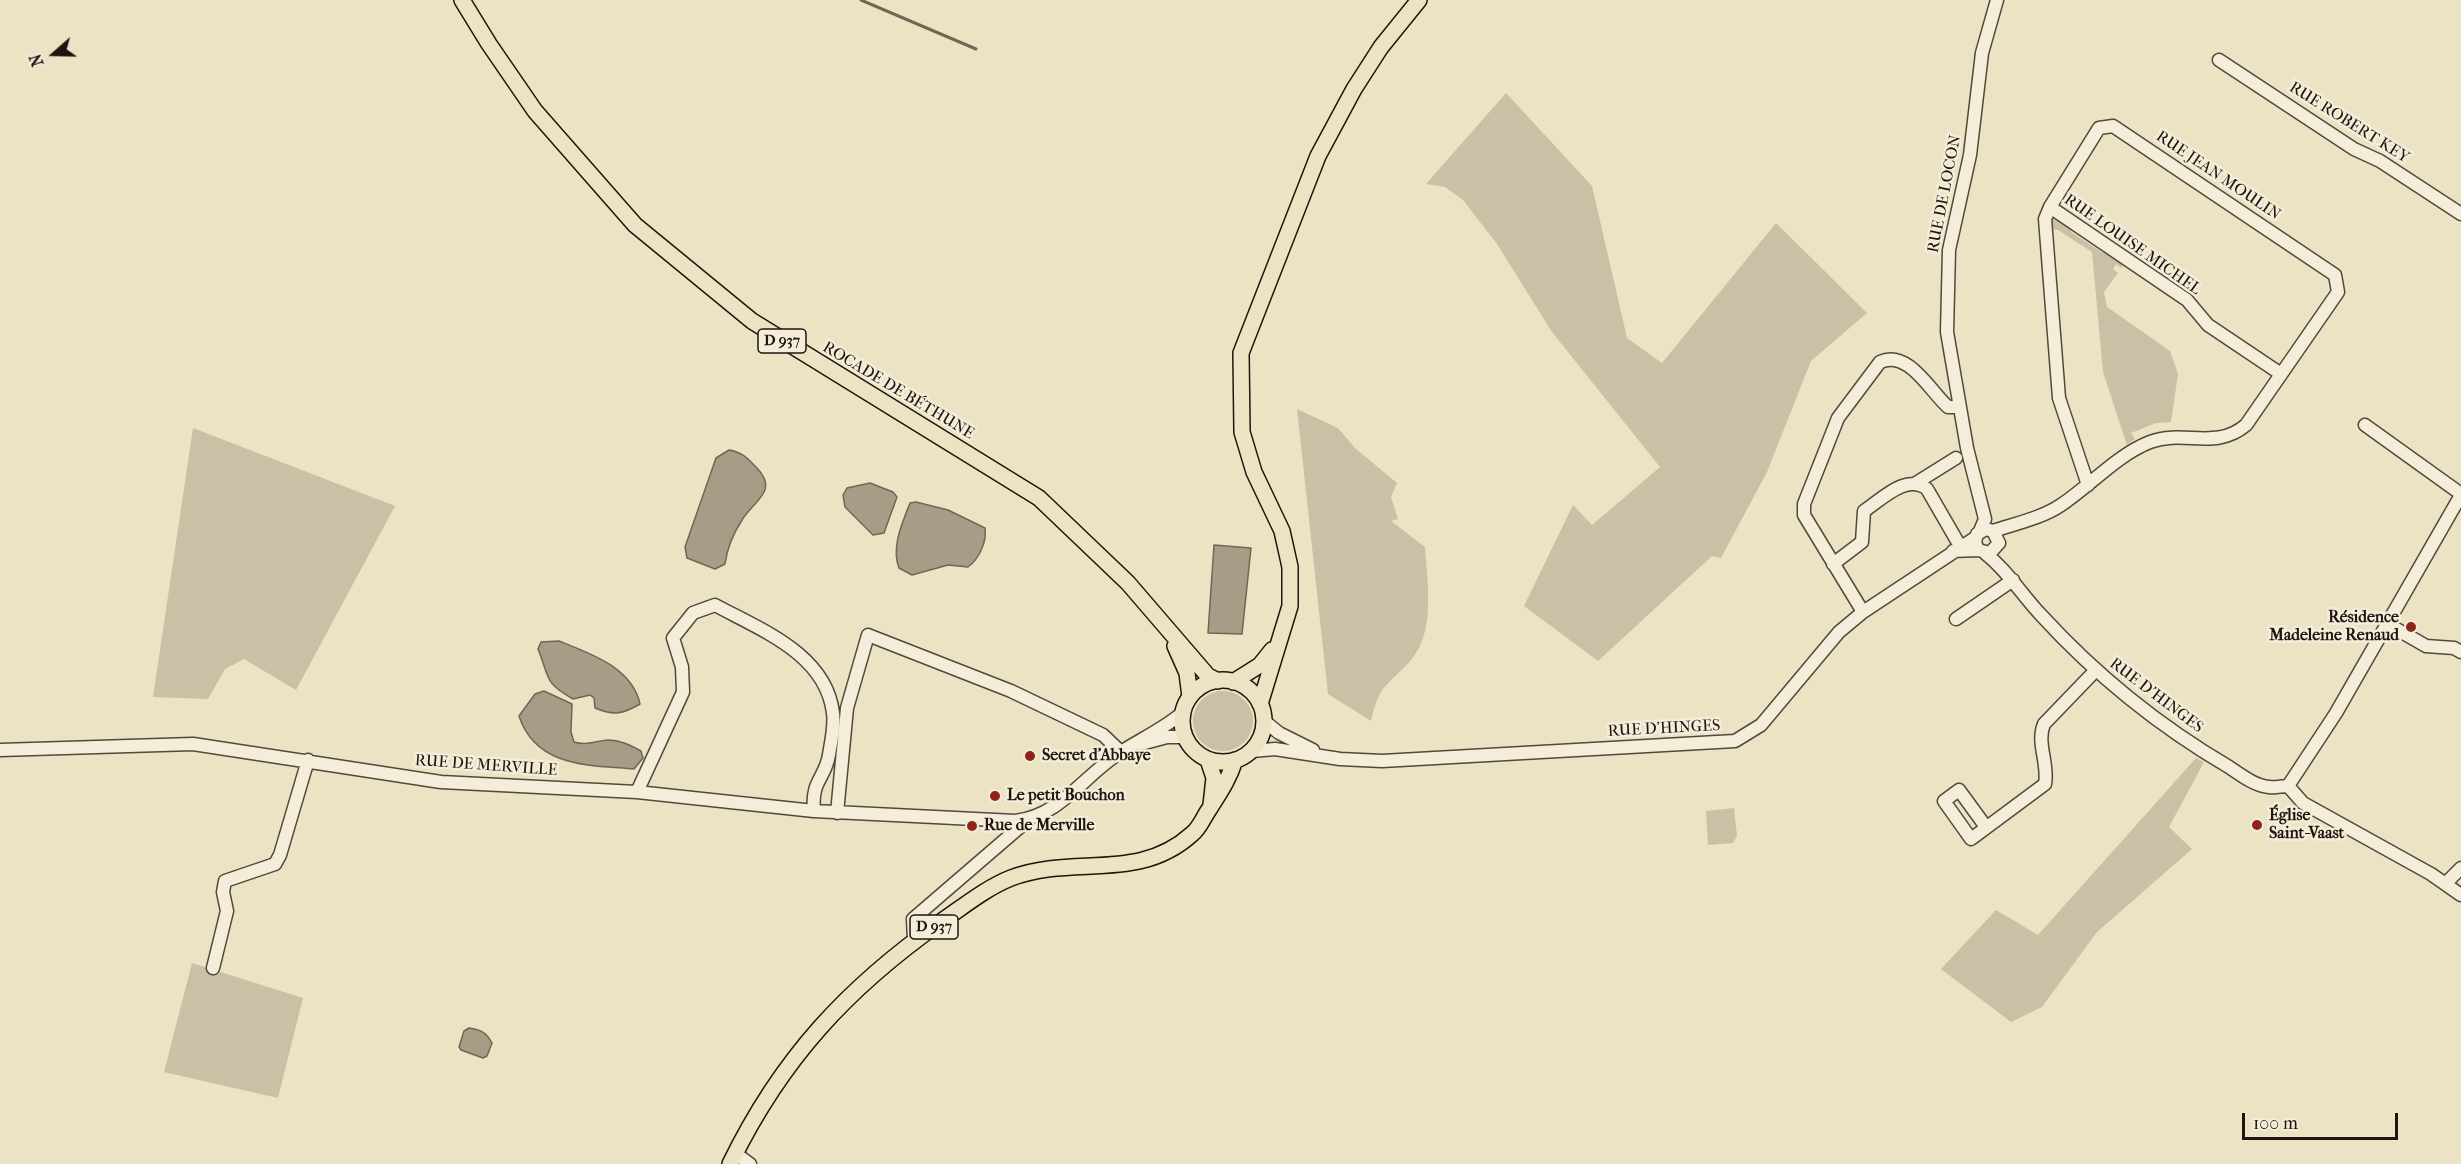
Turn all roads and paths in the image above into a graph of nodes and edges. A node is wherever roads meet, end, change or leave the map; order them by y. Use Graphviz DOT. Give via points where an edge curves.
graph roads {
  1 [pos="462,0"];
  2 [pos="1419,0"];
  3 [pos="1997,0"];
  4 [pos="2219,60"];
  5 [pos="2050,207"];
  6 [pos="2461,214"];
  7 [pos="2281,374"];
  8 [pos="1960,407"];
  9 [pos="2365,425"];
  10 [pos="1956,458"];
  11 [pos="1916,483"];
  12 [pos="2088,485"];
  13 [pos="2461,494"];
  14 [pos="1987,540"];
  15 [pos="1956,549"];
  16 [pos="1833,564"];
  17 [pos="2013,580"];
  18 [pos="1863,612"];
  19 [pos="1160,617"];
  20 [pos="1956,619"];
  21 [pos="2386,623"];
  22 [pos="1284,631"];
  23 [pos="2458,650"];
  24 [pos="2095,670"];
  25 [pos="1225,681"];
  26 [pos="1190,697"];
  27 [pos="1260,704"];
  28 [pos="1183,712"];
  29 [pos="1263,720"];
  30 [pos="1185,737"];
  31 [pos="1126,749"];
  32 [pos="0,750"];
  33 [pos="1251,751"];
  34 [pos="1340,759"];
  35 [pos="308,760"];
  36 [pos="1208,760"];
  37 [pos="1235,760"];
  38 [pos="2288,786"];
  39 [pos="637,792"];
  40 [pos="1211,806"];
  41 [pos="814,812"];
  42 [pos="837,813"];
  43 [pos="1028,820"];
  44 [pos="1986,827"];
  45 [pos="2461,868"];
  46 [pos="2445,884"];
  47 [pos="2461,895"];
  48 [pos="914,940"];
  49 [pos="213,968"];
  50 [pos="733,1159"];
  51 [pos="750,1164"];
  1 -- 19 [label="main road, ROCADE DE BÉTHUNE / D 937" via="536,111 635,225 752,321 1039,498"];
  2 -- 22 [label="main road" via="1381,47 1322,149 1240,353 1242,432 1254,472 1282,531 1290,567 1290,606"];
  3 -- 8 [label="street, RUE DE LOCON" via="1982,53 1970,155 1949,250 1947,332"];
  4 -- 6 [label="street, RUE ROBERT KEY"];
  5 -- 7 [label="street, RUE LOUISE MICHEL" via="2187,300 2208,325"];
  5 -- 7 [label="street, RUE JEAN MOULIN" via="2099,128 2114,126 2335,276 2338,292"];
  5 -- 12 [label="street, RUE JEAN MOULIN" via="2045,219 2046,244 2059,398"];
  7 -- 12 [label="street, RUE JEAN MOULIN" via="2246,425 2234,435 2153,441 2132,450"];
  8 -- 14 [label="street, RUE DE LOCON" via="1967,448 1989,518"];
  8 -- 16 [label="street" via="1948,407 1900,360 1888,358 1880,362 1838,418 1804,504 1804,515"];
  9 -- 13 [label="street"];
  10 -- 11 [label="street"];
  11 -- 15 [label="street" via="1927,489"];
  11 -- 16 [label="street" via="1910,482 1863,511 1862,542"];
  12 -- 14 [label="street, RUE JEAN MOULIN" via="2058,507 2011,525"];
  13 -- 21 [label="street"];
  14 -- 15 [label="street, RUE D'HINGES"];
  14 -- 17 [label="street, RUE D'HINGES"];
  15 -- 18 [label="street, RUE D'HINGES"];
  16 -- 18 [label="street"];
  17 -- 20 [label="street"];
  17 -- 24 [label="street, RUE D'HINGES" via="2039,613"];
  18 -- 34 [label="street, RUE D'HINGES" via="1839,632 1761,726 1735,741 1382,761"];
  19 -- 25 [label="main road, ROCADE DE BÉTHUNE / D 937" via="1208,676"];
  19 -- 26 [label="main road, ROCADE DE BÉTHUNE / D 937" via="1181,657"];
  21 -- 23 [label="street" via="2426,646"];
  21 -- 38 [label="street" via="2336,713"];
  22 -- 25 [label="main road" via="1260,665"];
  22 -- 27 [label="main road"];
  24 -- 38 [label="street, RUE D'HINGES" via="2197,748 2254,783 2269,788"];
  24 -- 44 [label="street" via="2044,724 2041,732 2045,784"];
  25 -- 26 [label="main road" via="1207,684"];
  25 -- 27 [label="main road" via="1248,690"];
  26 -- 28 [label="main road"];
  27 -- 29 [label="main road"];
  28 -- 30 [label="main road"];
  28 -- 31 [label="street, RUE DE MERVILLE"];
  29 -- 33 [label="main road" via="1262,731"];
  29 -- 34 [label="street, RUE D'HINGES" via="1302,746"];
  30 -- 31 [label="street, RUE DE MERVILLE" via="1167,737"];
  30 -- 36 [label="main road" via="1190,747"];
  31 -- 42 [label="street" via="1011,691 868,635 847,708"];
  31 -- 43 [label="street, RUE DE MERVILLE" via="1069,797"];
  32 -- 35 [label="street, RUE DE MERVILLE" via="193,744"];
  33 -- 34 [label="street, RUE D'HINGES" via="1275,749"];
  33 -- 37 [label="main road"];
  35 -- 39 [label="street, RUE DE MERVILLE" via="441,782"];
  35 -- 49 [label="street" via="275,864 225,881 227,911"];
  36 -- 37 [label="main road"];
  36 -- 40 [label="main road, D 937" via="1214,778"];
  37 -- 40 [label="main road, D 937" via="1225,788"];
  38 -- 46 [label="street" via="2302,803"];
  39 -- 41 [label="street, RUE DE MERVILLE"];
  39 -- 41 [label="street" via="683,692 682,667 673,638 693,613 715,605 776,638 823,680 834,714 828,759 813,790"];
  40 -- 48 [label="main road, D 937" via="1194,833 1159,857 1126,866 1095,864 1012,878"];
  41 -- 42 [label="street, RUE DE MERVILLE"];
  42 -- 43 [label="street, RUE DE MERVILLE"];
  43 -- 48 [label="street" via="913,919"];
  45 -- 46 [label="street"];
  46 -- 47 [label="street"];
  48 -- 50 [label="main road, D 937" via="850,995 803,1044 767,1094"];
  50 -- 51 [label="street"];
}
